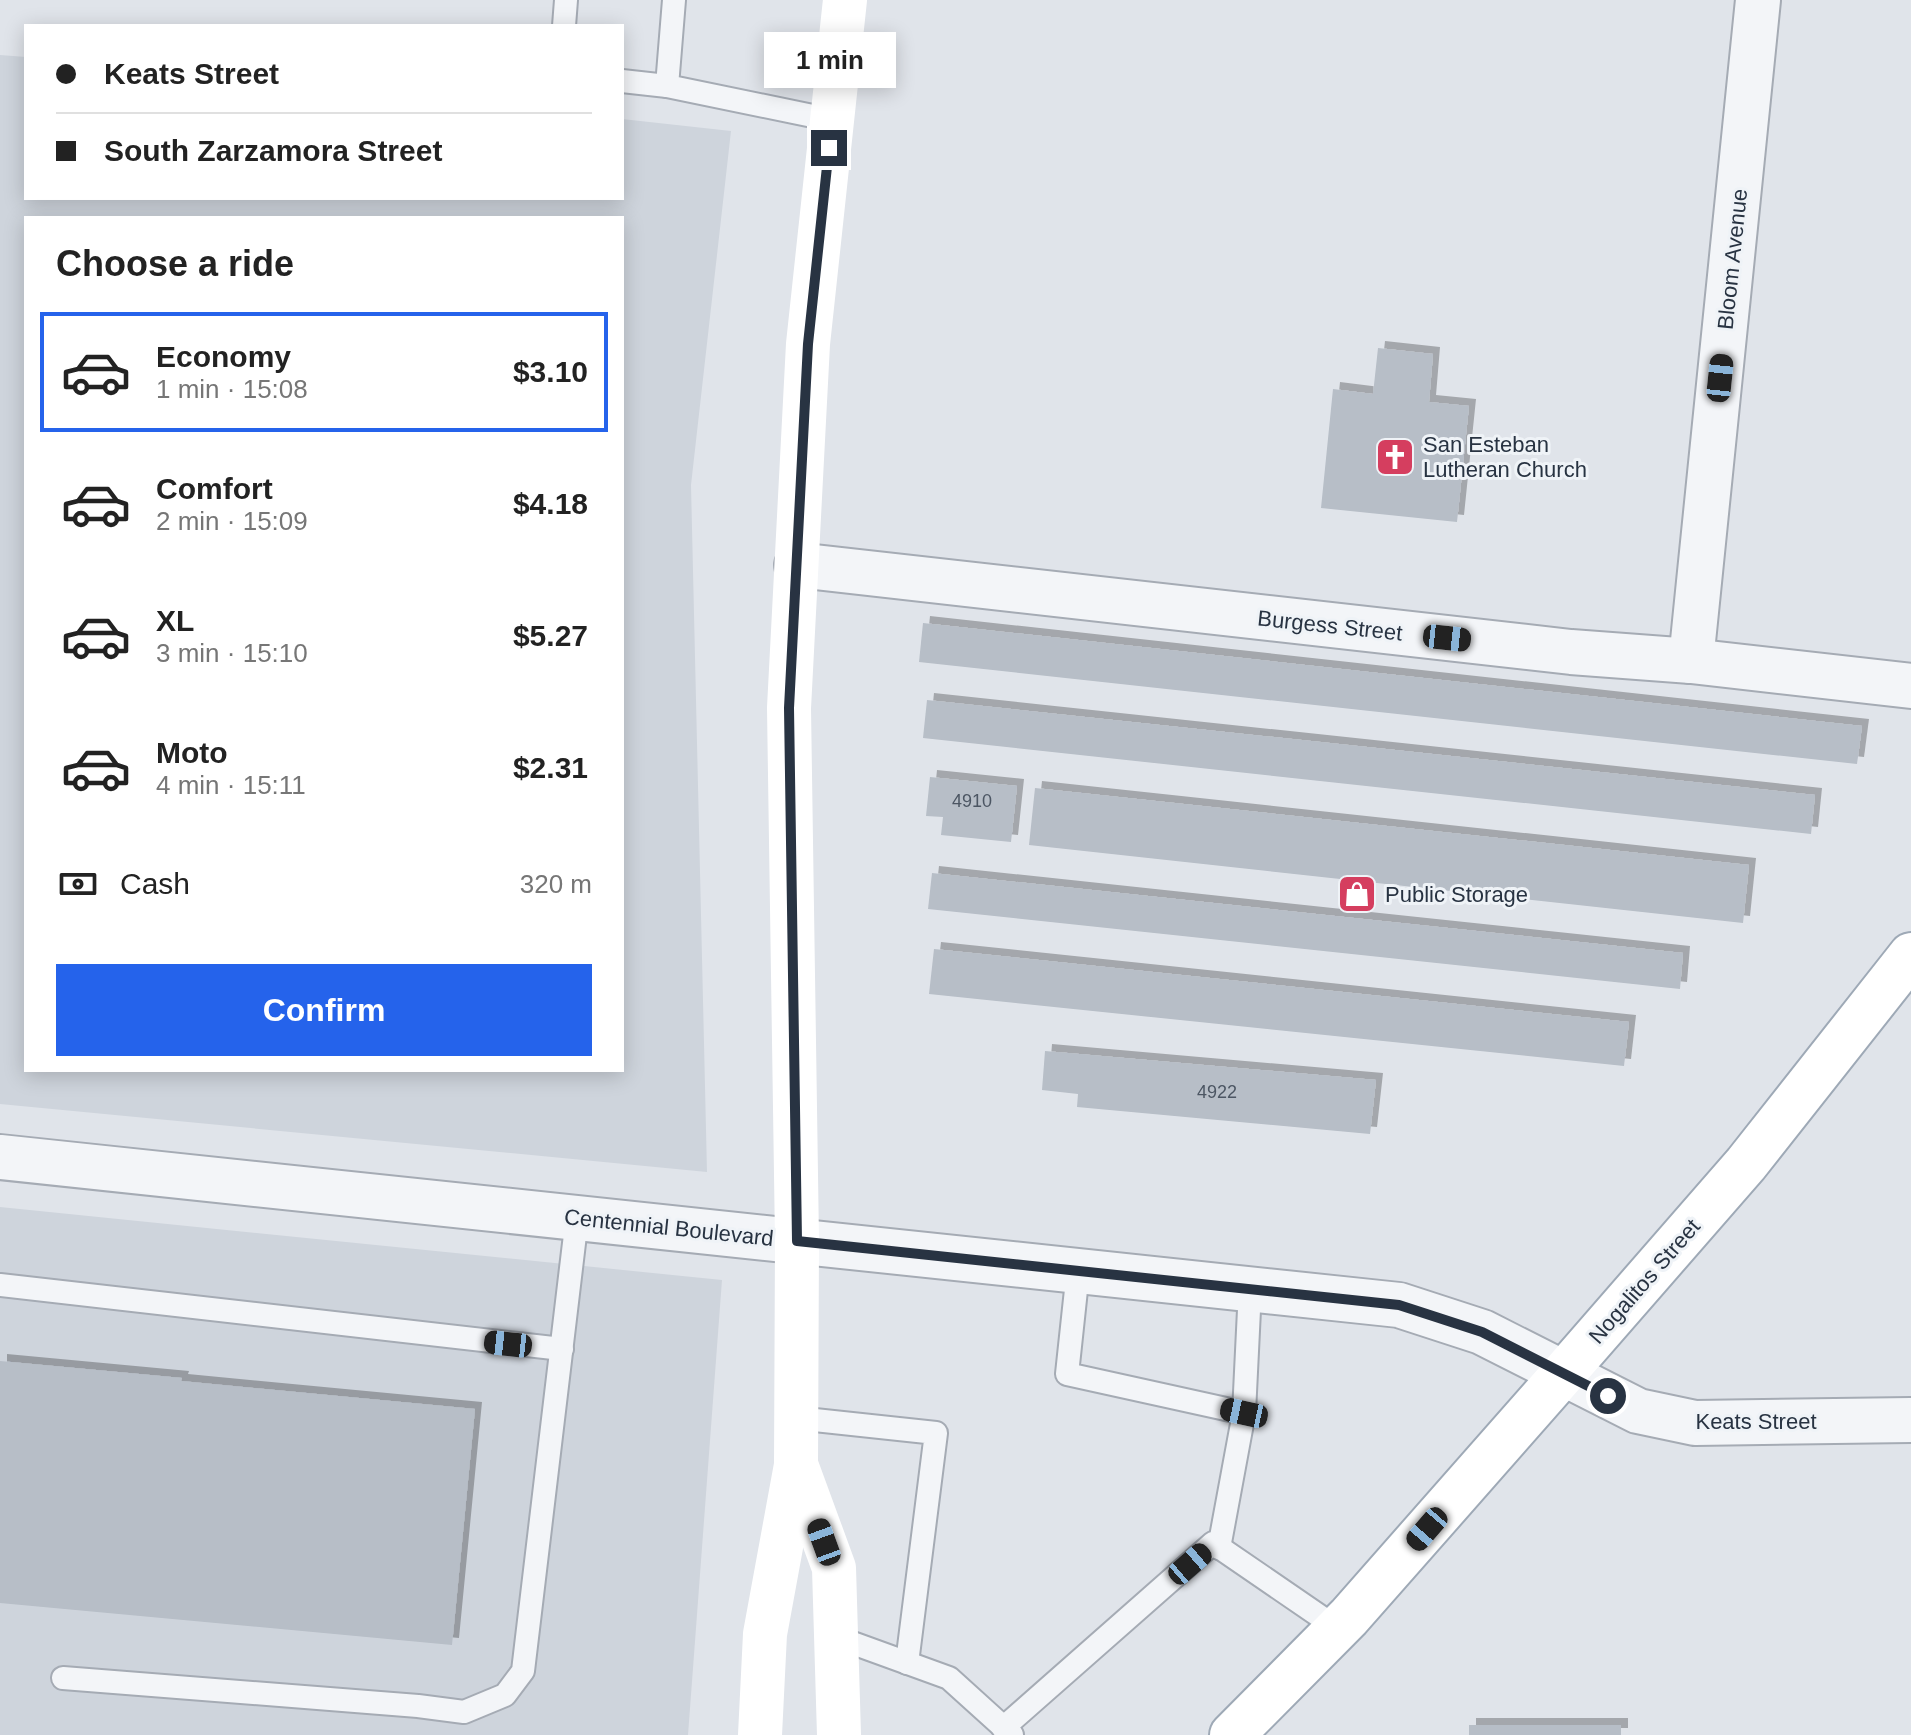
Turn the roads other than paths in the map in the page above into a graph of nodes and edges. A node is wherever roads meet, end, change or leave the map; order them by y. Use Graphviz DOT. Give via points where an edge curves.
graph roads {
  1 [pos="566,0"];
  2 [pos="674,0"];
  3 [pos="845,0"];
  4 [pos="1758,0"];
  5 [pos="564,24"];
  6 [pos="624,81"];
  7 [pos="667,86"];
  8 [pos="832,120"];
  9 [pos="797,565"];
  10 [pos="1691,661"];
  11 [pos="1911,686"];
  12 [pos="1911,955"];
  13 [pos="0,1157"];
  14 [pos="577,1218"];
  15 [pos="797,1241"];
  16 [pos="1078,1271"];
  17 [pos="0,1285"];
  18 [pos="1250,1289"];
  19 [pos="562,1349"];
  20 [pos="1563,1374"];
  21 [pos="1244,1413"];
  22 [pos="796,1418"];
  23 [pos="1911,1420"];
  24 [pos="796,1465"];
  25 [pos="1219,1548"];
  26 [pos="1337,1628"];
  27 [pos="836,1637"];
  28 [pos="907,1663"];
  29 [pos="63,1678"];
  30 [pos="1008,1731"];
  31 [pos="760,1735"];
  32 [pos="839,1735"];
  33 [pos="1232,1735"];
  1 -- 5 [label="lane"];
  2 -- 7 [label="lane"];
  3 -- 8 [label="main road"];
  4 -- 10 [label="street, Bloom Avenue"];
  6 -- 7 [label="lane"];
  7 -- 8 [label="lane"];
  8 -- 9 [label="main road" via="808,344"];
  9 -- 10 [label="street, Burgess Street" via="1555,651"];
  9 -- 15 [label="main road" via="789,708"];
  10 -- 11 [label="street, Burgess Street"];
  12 -- 20 [label="main road, Nogalitos Street" via="1746,1164"];
  13 -- 14 [label="street, Centennial Boulevard"];
  14 -- 15 [label="street, Centennial Boulevard"];
  14 -- 19 [label="lane"];
  15 -- 16 [label="street, Centennial Boulevard"];
  15 -- 22 [label="main road"];
  16 -- 18 [label="street, Centennial Boulevard"];
  16 -- 21 [label="lane" via="1067,1374"];
  17 -- 19 [label="lane"];
  18 -- 20 [label="street, Centennial Boulevard" via="1399,1305 1482,1332"];
  18 -- 21 [label="lane"];
  19 -- 29 [label="lane" via="523,1671 505,1695 464,1712"];
  20 -- 23 [label="street, Keats Street" via="1638,1411 1695,1423"];
  20 -- 26 [label="main road, Nogalitos Street"];
  21 -- 25 [label="lane"];
  22 -- 24 [label="main road"];
  22 -- 28 [label="lane" via="936,1433"];
  24 -- 27 [label="main road" via="834,1568"];
  24 -- 31 [label="main road" via="765,1634"];
  25 -- 26 [label="lane"];
  25 -- 30 [label="lane" via="1213,1543"];
  26 -- 33 [label="main road, Nogalitos Street"];
  27 -- 28 [label="lane"];
  27 -- 32 [label="main road"];
  28 -- 30 [label="lane" via="949,1678"];
}
